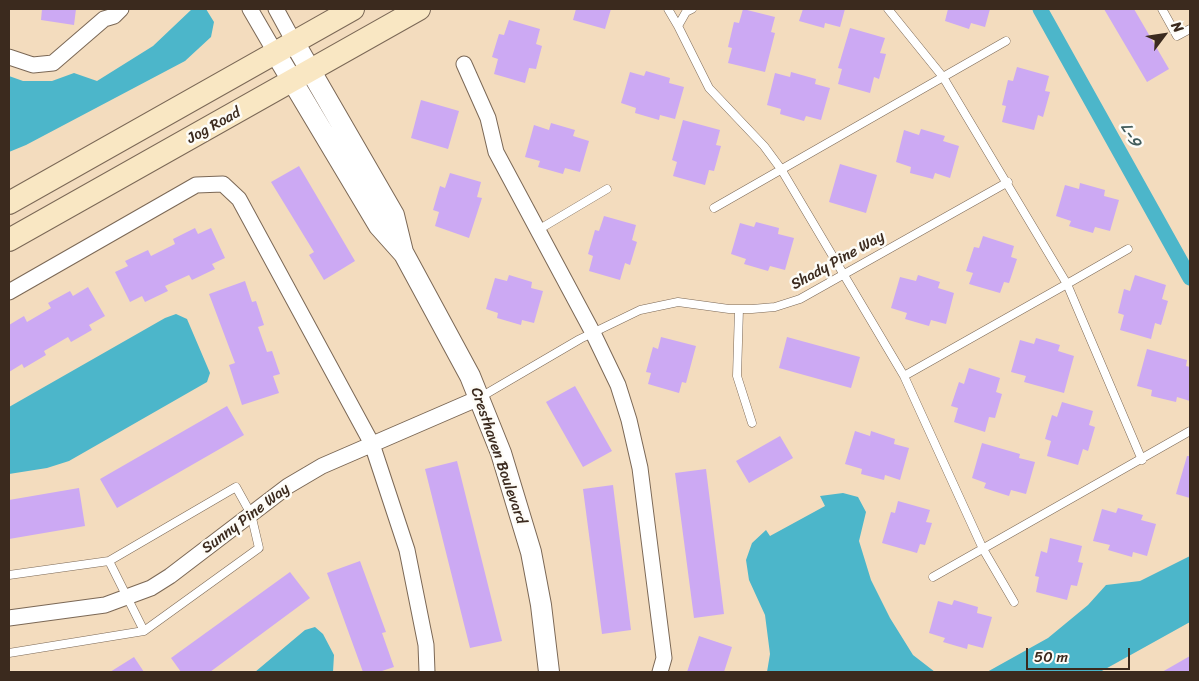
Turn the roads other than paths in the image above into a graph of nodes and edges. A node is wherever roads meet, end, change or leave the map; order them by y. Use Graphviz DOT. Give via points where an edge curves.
graph roads {
  1 [pos="121,9"];
  2 [pos="250,9"];
  3 [pos="276,9"];
  4 [pos="353,9"];
  5 [pos="419,9"];
  6 [pos="668,9"];
  7 [pos="692,9"];
  8 [pos="888,9"];
  9 [pos="1162,9"];
  10 [pos="106,14"];
  11 [pos="678,26"];
  12 [pos="1190,29"];
  13 [pos="1006,41"];
  14 [pos="284,47"];
  15 [pos="9,57"];
  16 [pos="464,64"];
  17 [pos="311,70"];
  18 [pos="943,76"];
  19 [pos="291,82"];
  20 [pos="781,168"];
  21 [pos="1008,182"];
  22 [pos="607,190"];
  23 [pos="9,202"];
  24 [pos="714,208"];
  25 [pos="538,230"];
  26 [pos="9,240"];
  27 [pos="1128,249"];
  28 [pos="404,254"];
  29 [pos="843,274"];
  30 [pos="1067,284"];
  31 [pos="9,292"];
  32 [pos="739,309"];
  33 [pos="593,332"];
  34 [pos="904,376"];
  35 [pos="479,398"];
  36 [pos="752,423"];
  37 [pos="1190,431"];
  38 [pos="372,444"];
  39 [pos="1142,460"];
  40 [pos="251,514"];
  41 [pos="983,549"];
  42 [pos="109,561"];
  43 [pos="9,575"];
  44 [pos="933,576"];
  45 [pos="128,598"];
  46 [pos="1014,602"];
  47 [pos="9,618"];
  48 [pos="144,631"];
  49 [pos="9,653"];
  50 [pos="428,672"];
  51 [pos="549,672"];
  52 [pos="660,672"];
  1 -- 10 [label="street" via="114,16"];
  2 -- 14 [label="street"];
  3 -- 14 [label="street"];
  4 -- 14 [label="main road"];
  5 -- 17 [label="main road, Jog Road"];
  6 -- 11 [label="lane"];
  7 -- 11 [label="lane" via="686,12"];
  8 -- 18 [label="lane"];
  9 -- 12 [label="lane" via="1177,36"];
  10 -- 15 [label="street" via="54,63 34,64"];
  11 -- 20 [label="lane" via="710,88"];
  13 -- 18 [label="lane"];
  14 -- 17 [label="street, Cresthaven Boulevard"];
  14 -- 19 [label="street, Cresthaven Boulevard"];
  14 -- 23 [label="main road"];
  16 -- 25 [label="street" via="488,118 496,152"];
  17 -- 19 [label="main road, Jog Road"];
  17 -- 28 [label="street, Cresthaven Boulevard" via="394,215"];
  18 -- 20 [label="lane"];
  18 -- 21 [label="lane"];
  19 -- 26 [label="main road, Jog Road"];
  19 -- 28 [label="street, Cresthaven Boulevard" via="379,226"];
  20 -- 24 [label="lane"];
  20 -- 29 [label="lane"];
  21 -- 29 [label="lane, Shady Pine Way"];
  21 -- 30 [label="lane"];
  22 -- 25 [label="lane"];
  25 -- 33 [label="street"];
  27 -- 30 [label="lane"];
  28 -- 35 [label="street, Cresthaven Boulevard"];
  29 -- 32 [label="lane, Shady Pine Way" via="786,304"];
  29 -- 34 [label="lane"];
  30 -- 34 [label="lane"];
  30 -- 39 [label="lane"];
  31 -- 38 [label="street" via="196,185 223,184 239,198"];
  32 -- 33 [label="lane, Shady Pine Way" via="698,303 659,304"];
  32 -- 36 [label="lane" via="737,376"];
  33 -- 35 [label="lane, Shady Pine Way"];
  33 -- 52 [label="street" via="618,385 630,420 640,468 664,658"];
  34 -- 41 [label="lane"];
  35 -- 38 [label="street, Sunny Pine Way"];
  35 -- 51 [label="street, Cresthaven Boulevard" via="531,552"];
  37 -- 39 [label="lane"];
  38 -- 40 [label="street, Sunny Pine Way" via="322,466"];
  38 -- 50 [label="street" via="408,550"];
  39 -- 41 [label="lane"];
  40 -- 42 [label="lane" via="236,487"];
  40 -- 45 [label="street, Sunny Pine Way" via="170,576"];
  40 -- 48 [label="lane" via="259,548"];
  41 -- 44 [label="lane"];
  41 -- 46 [label="lane"];
  42 -- 43 [label="lane"];
  42 -- 45 [label="lane"];
  45 -- 47 [label="street, Sunny Pine Way" via="89,608"];
  45 -- 48 [label="lane"];
  48 -- 49 [label="lane"];
}
